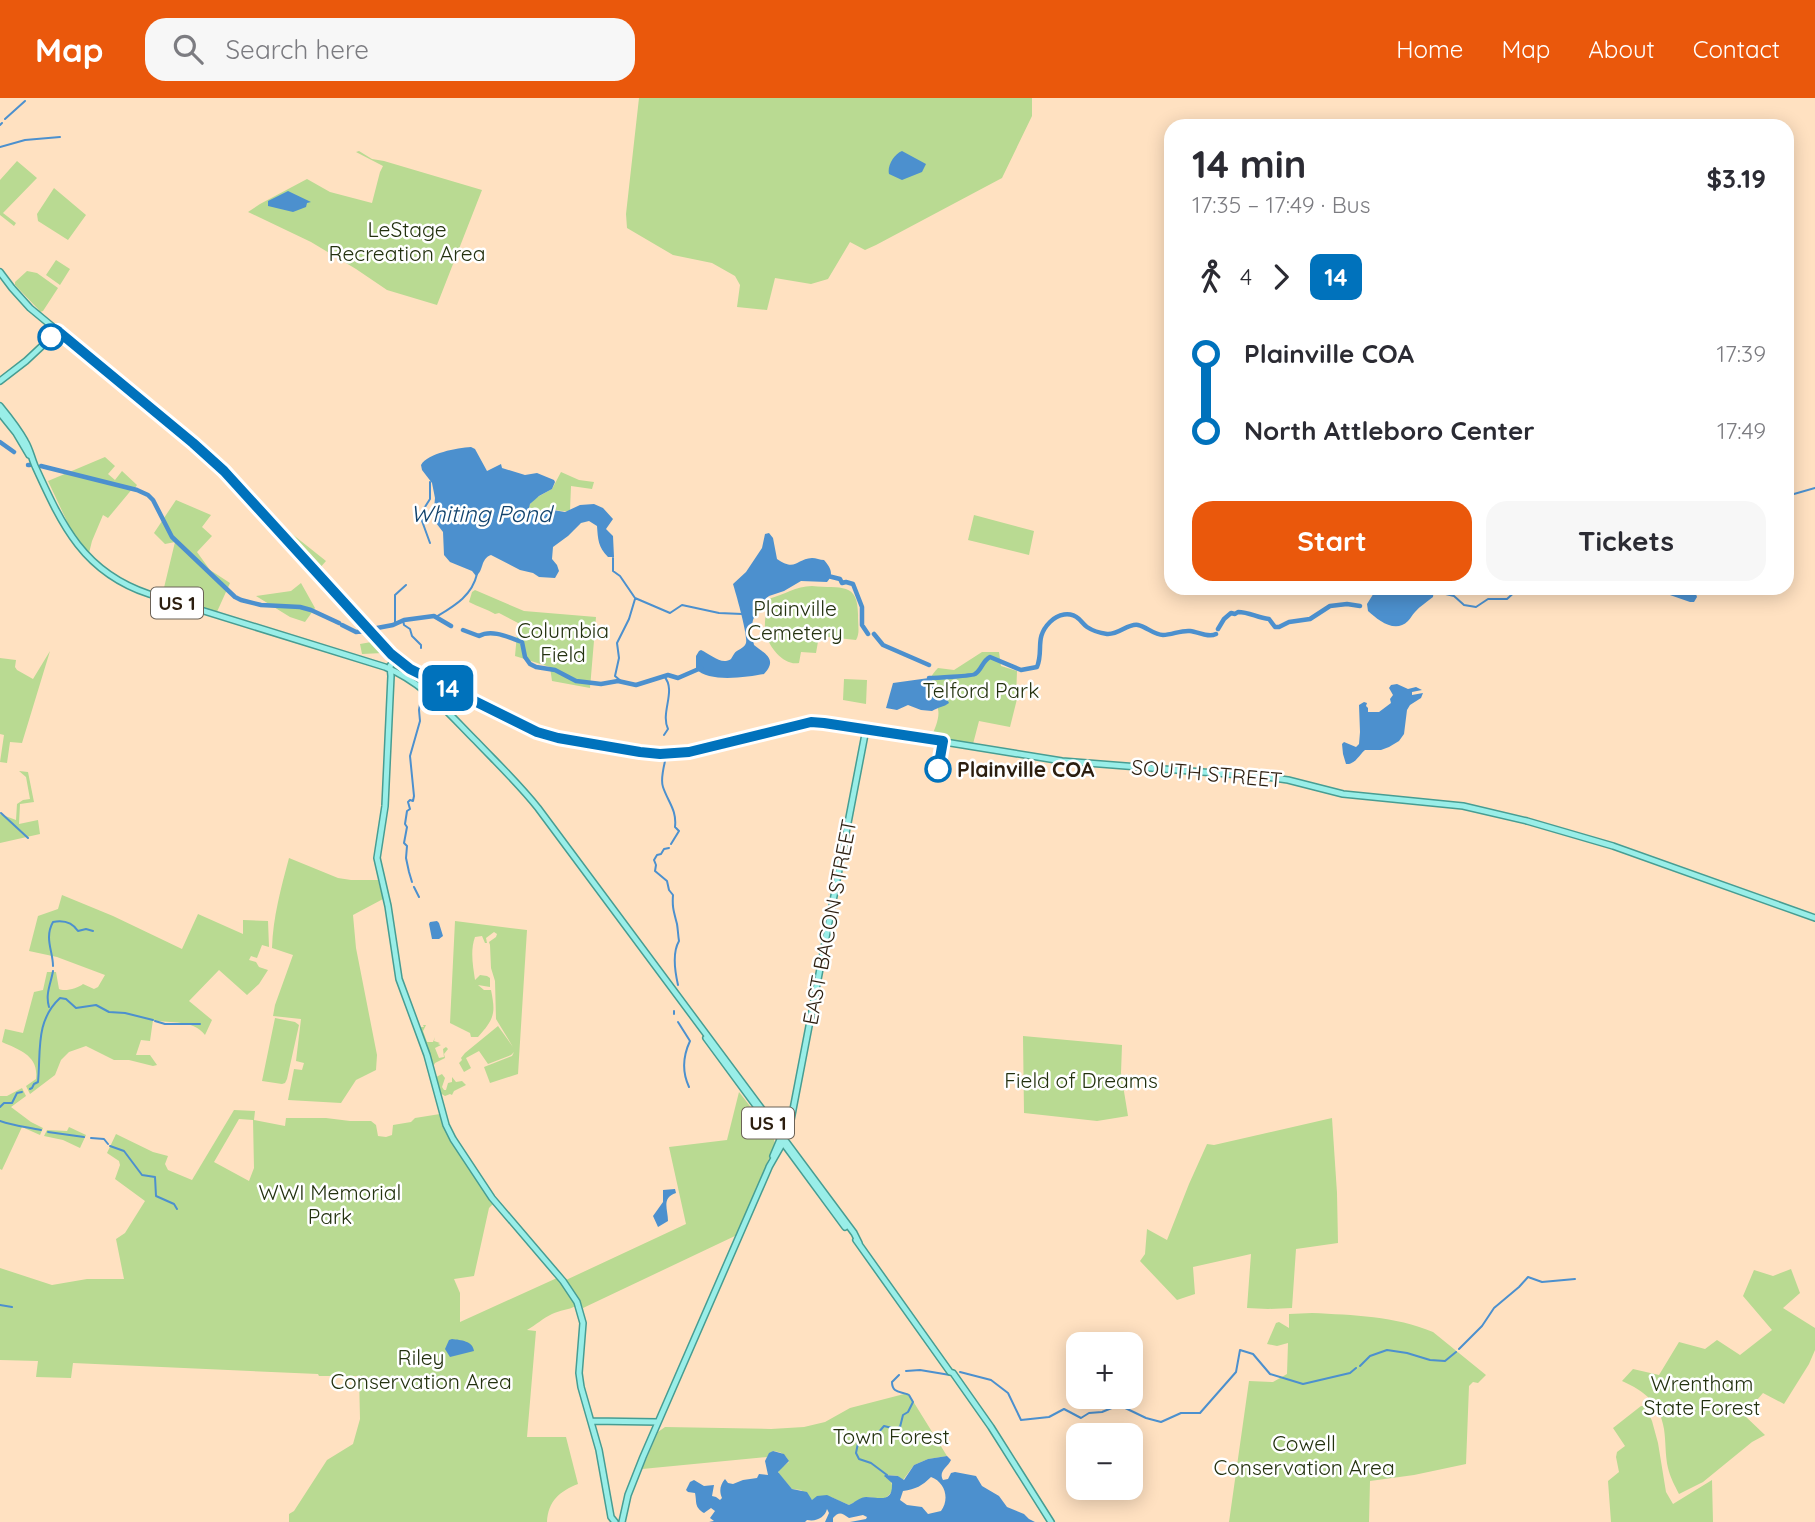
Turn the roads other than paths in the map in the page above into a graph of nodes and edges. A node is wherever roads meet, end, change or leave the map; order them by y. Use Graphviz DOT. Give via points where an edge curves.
graph roads {
  1 [pos="0,272"];
  2 [pos="58,331"];
  3 [pos="0,381"];
  4 [pos="0,406"];
  5 [pos="0,413"];
  6 [pos="31,456"];
  7 [pos="393,656"];
  8 [pos="388,668"];
  9 [pos="866,729"];
  10 [pos="1815,918"];
  11 [pos="782,1139"];
  12 [pos="591,1421"];
  13 [pos="658,1422"];
  14 [pos="615,1522"];
  15 [pos="621,1522"];
  16 [pos="1051,1522"];
  1 -- 2 [label="main road, SOUTH STREET" via="30,308"];
  2 -- 3 [label="main road"];
  2 -- 7 [label="main road, SOUTH STREET" via="224,471"];
  4 -- 6 [label="main road, US 1"];
  5 -- 6 [label="main road, US 1"];
  6 -- 8 [label="main road, US 1" via="74,540 95,565 119,582"];
  7 -- 8 [label="main road"];
  7 -- 9 [label="main road, SOUTH STREET" via="523,727 587,744 673,753 811,722"];
  8 -- 11 [label="main road, US 1" via="430,693 538,808"];
  8 -- 12 [label="main road" via="385,796 377,858 399,979 449,1132 492,1198 572,1292 581,1312 579,1373"];
  9 -- 10 [label="main road, SOUTH STREET" via="1062,761 1274,778 1342,794 1463,806 1613,846"];
  9 -- 11 [label="main road, EAST BACON STREET" via="791,1114"];
  11 -- 13 [label="main road, EAST BACON STREET"];
  11 -- 16 [label="main road, US 1" via="939,1351"];
  12 -- 13 [label="main road"];
  12 -- 14 [label="main road"];
  13 -- 15 [label="main road, EAST BACON STREET"];
}
